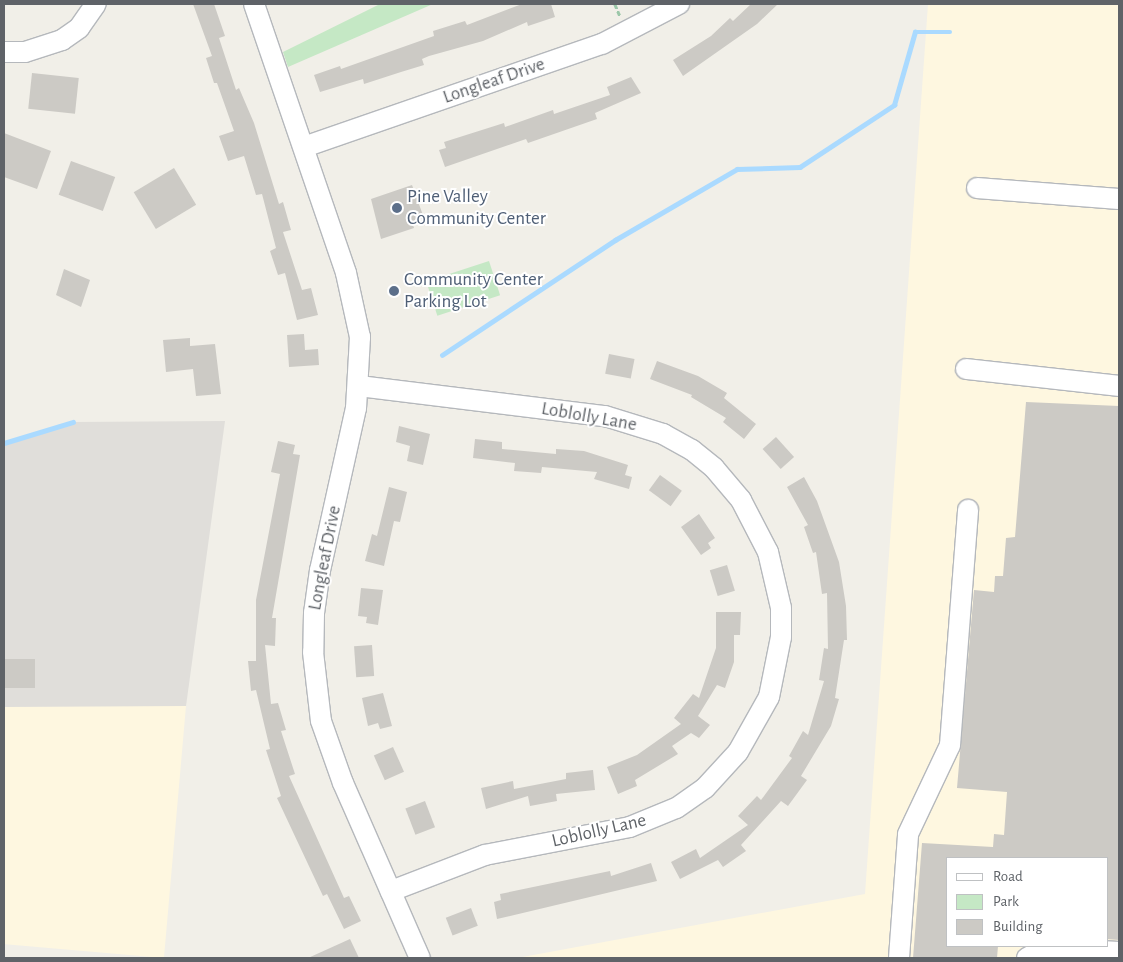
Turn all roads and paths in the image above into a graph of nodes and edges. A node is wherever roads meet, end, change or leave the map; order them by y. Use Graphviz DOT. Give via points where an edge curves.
graph roads {
  1 [pos="96,4"];
  2 [pos="254,4"];
  3 [pos="615,4"];
  4 [pos="679,4"];
  5 [pos="622,20"];
  6 [pos="4,52"];
  7 [pos="304,148"];
  8 [pos="977,188"];
  9 [pos="1119,199"];
  10 [pos="966,369"];
  11 [pos="358,386"];
  12 [pos="1119,386"];
  13 [pos="968,510"];
  14 [pos="390,891"];
  15 [pos="1119,952"];
  16 [pos="420,958"];
  17 [pos="899,958"];
  18 [pos="1028,958"];
  1 -- 6 [label="street" via="79,28 62,40 26,52"];
  2 -- 7 [label="street, Longleaf Drive"];
  3 -- 5 [label="path"];
  4 -- 7 [label="street, Longleaf Drive" via="602,44"];
  7 -- 11 [label="street, Longleaf Drive" via="355,309 360,337"];
  8 -- 9 [label="street"];
  10 -- 12 [label="street"];
  11 -- 14 [label="street, Longleaf Drive" via="353,429 320,570 313,652 321,722 334,761"];
  11 -- 14 [label="street, Loblolly Lane" via="605,416 663,434 692,450 714,468 741,500 768,552 780,608 781,637 769,697 738,752 705,788 676,808 638,824 484,855"];
  13 -- 17 [label="street" via="950,745 908,834"];
  14 -- 16 [label="street, Longleaf Drive"];
  15 -- 18 [label="street" via="1045,948"];
}
